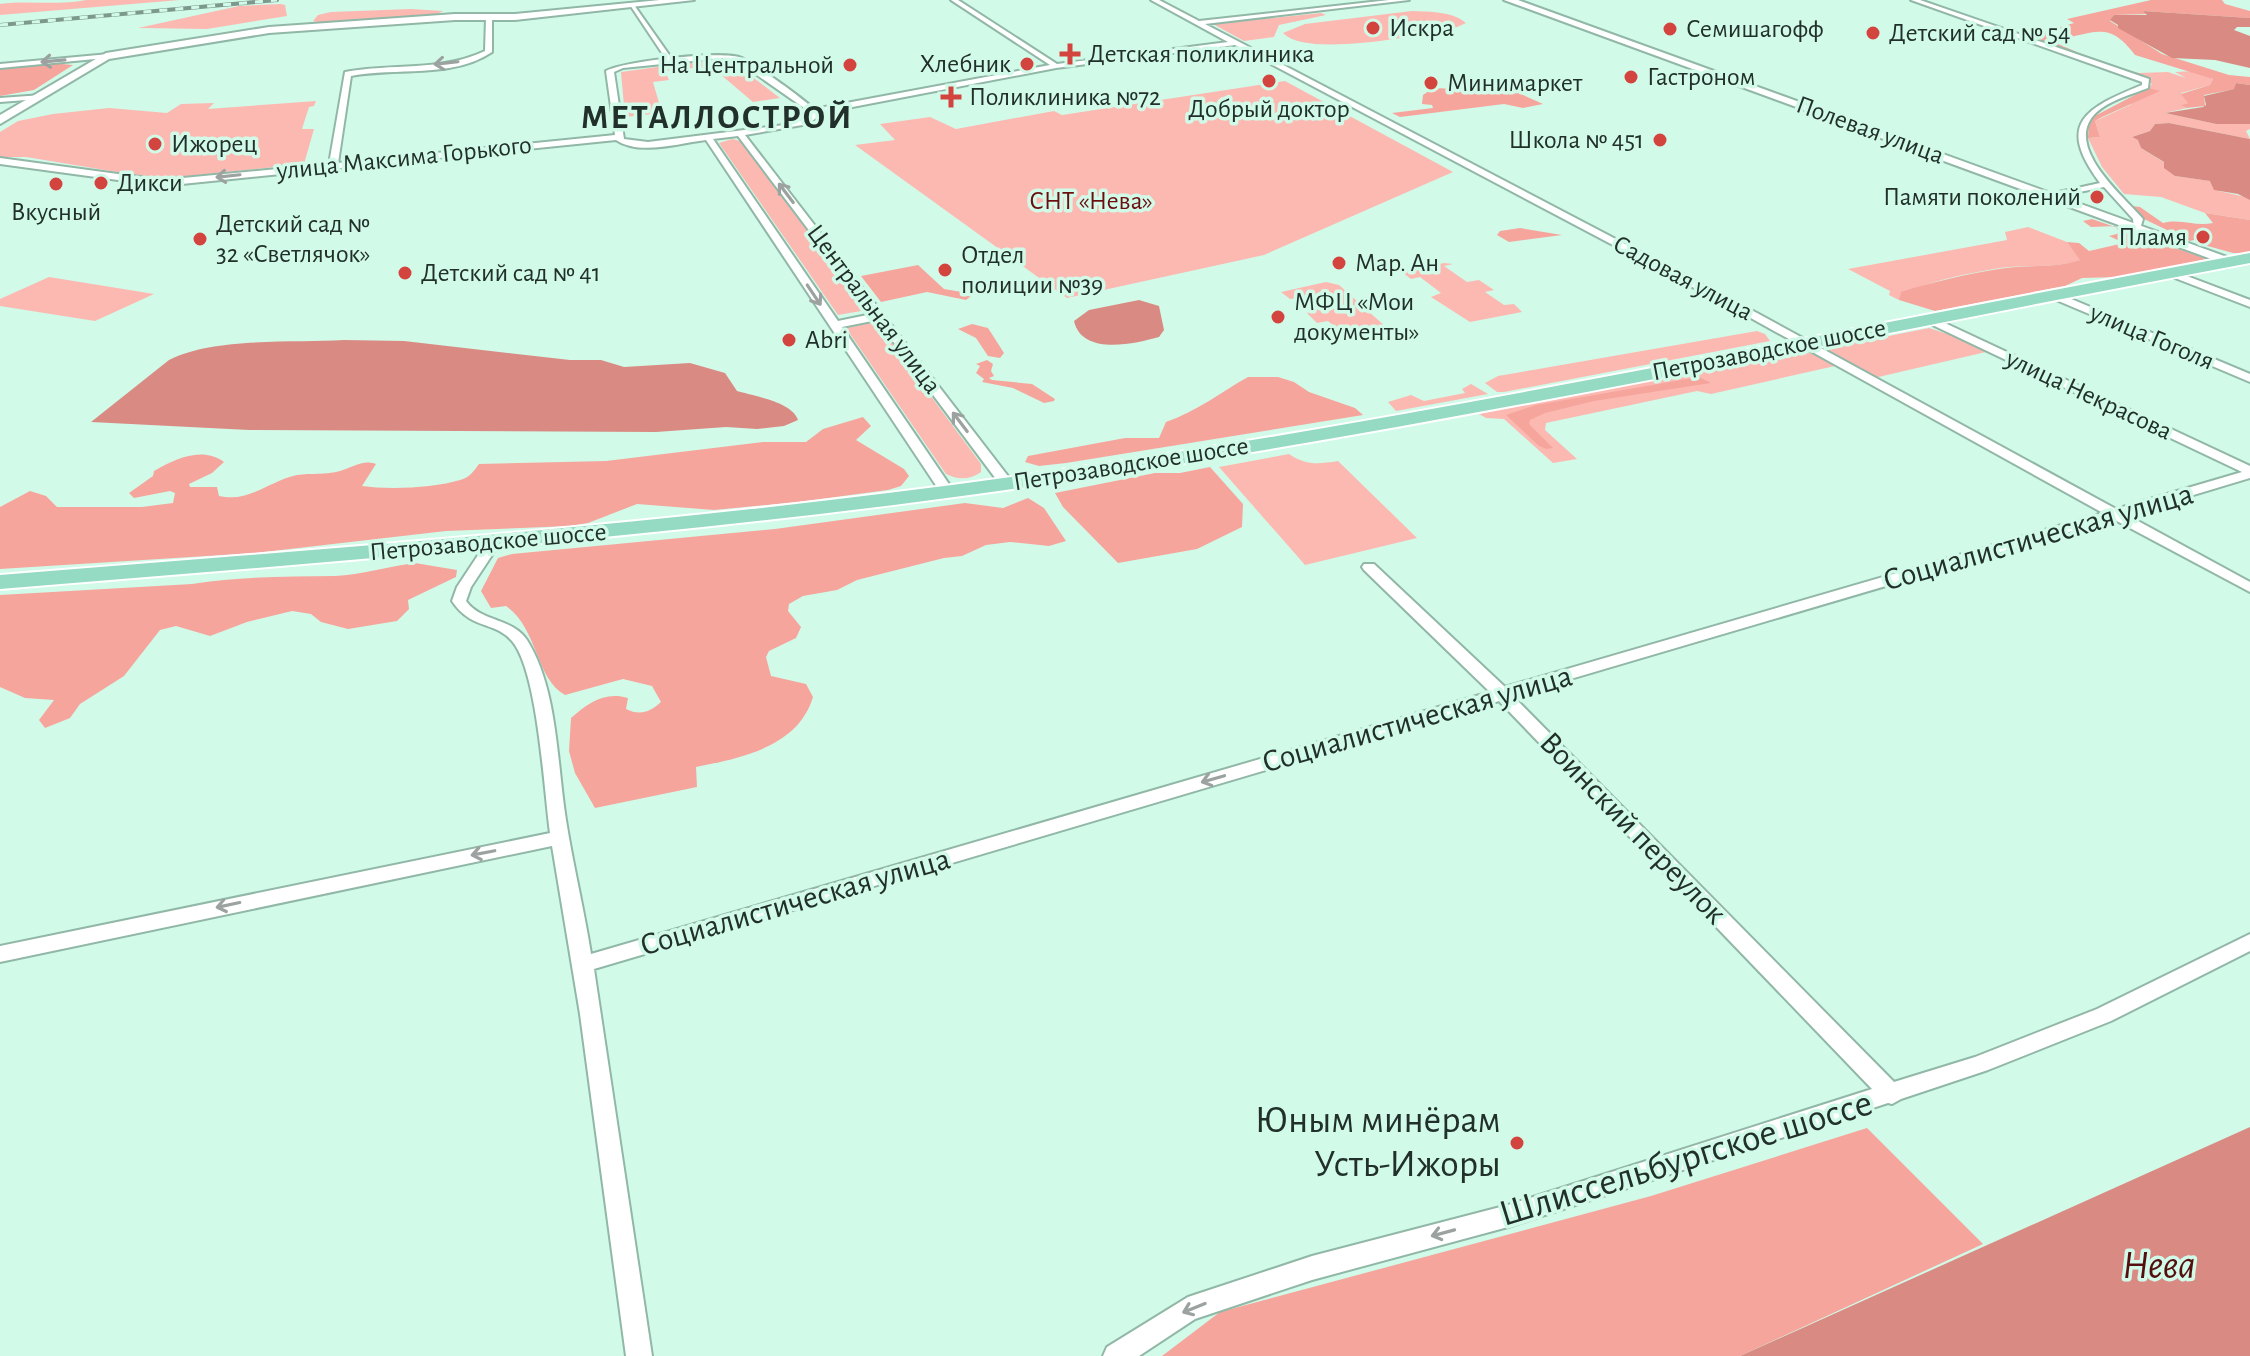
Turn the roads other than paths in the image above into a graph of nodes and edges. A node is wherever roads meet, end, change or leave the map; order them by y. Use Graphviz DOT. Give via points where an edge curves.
graph roads {
  1 [pos="689,0"];
  2 [pos="954,0"];
  3 [pos="1154,0"];
  4 [pos="1406,0"];
  5 [pos="1509,0"];
  6 [pos="1914,0"];
  7 [pos="630,3"];
  8 [pos="489,18"];
  9 [pos="1197,23"];
  10 [pos="1236,43"];
  11 [pos="106,56"];
  12 [pos="669,57"];
  13 [pos="690,59"];
  14 [pos="647,63"];
  15 [pos="0,66"];
  16 [pos="1056,66"];
  17 [pos="39,97"];
  18 [pos="0,100"];
  19 [pos="813,112"];
  20 [pos="0,120"];
  21 [pos="740,133"];
  22 [pos="619,137"];
  23 [pos="708,137"];
  24 [pos="0,161"];
  25 [pos="333,165"];
  26 [pos="2106,184"];
  27 [pos="2050,195"];
  28 [pos="2137,227"];
  29 [pos="2243,260"];
  30 [pos="2171,273"];
  31 [pos="2053,295"];
  32 [pos="2250,304"];
  33 [pos="880,316"];
  34 [pos="1928,319"];
  35 [pos="835,325"];
  36 [pos="1805,343"];
  37 [pos="2250,378"];
  38 [pos="2250,473"];
  39 [pos="1007,484"];
  40 [pos="948,493"];
  41 [pos="2113,515"];
  42 [pos="493,543"];
  43 [pos="1369,567"];
  44 [pos="0,582"];
  45 [pos="2250,588"];
  46 [pos="1502,694"];
  47 [pos="559,838"];
  48 [pos="2250,942"];
  49 [pos="0,954"];
  50 [pos="583,964"];
  51 [pos="1892,1095"];
  52 [pos="639,1356"];
  53 [pos="1116,1356"];
  1 -- 7 [label="street"];
  2 -- 16 [label="street"];
  3 -- 9 [label="street, Садовая улица"];
  4 -- 9 [label="street"];
  5 -- 27 [label="street, Полевая улица"];
  6 -- 26 [label="street" via="2146,81 2095,111 2084,125 2085,151"];
  7 -- 8 [label="street"];
  7 -- 12 [label="street"];
  8 -- 11 [label="street" via="269,30"];
  8 -- 25 [label="street, one-way" via="488,52 470,60 348,74"];
  9 -- 10 [label="street, Садовая улица"];
  10 -- 16 [label="street"];
  10 -- 36 [label="street, Садовая улица"];
  11 -- 15 [label="street, one-way"];
  11 -- 17 [label="street"];
  12 -- 13 [label="street"];
  12 -- 14 [label="street"];
  13 -- 14 [label="street"];
  13 -- 19 [label="street" via="739,59"];
  14 -- 22 [label="street" via="610,71"];
  16 -- 19 [label="street"];
  17 -- 18 [label="street"];
  17 -- 20 [label="street"];
  19 -- 21 [label="street" via="796,125"];
  21 -- 23 [label="street"];
  33 -- 21 [label="street, Центральная улица, one-way"];
  22 -- 23 [label="street" via="637,145"];
  22 -- 25 [label="street, улица Максима Горького"];
  23 -- 35 [label="street, Центральная улица, one-way"];
  25 -- 24 [label="street, улица Максима Горького, one-way" via="154,183"];
  26 -- 27 [label="street"];
  26 -- 28 [label="street" via="2138,219"];
  27 -- 28 [label="street, Полевая улица"];
  28 -- 29 [label="street, Полевая улица"];
  29 -- 30 [label="main road, Петрозаводское шоссе"];
  30 -- 31 [label="main road, Петрозаводское шоссе"];
  30 -- 32 [label="street"];
  31 -- 34 [label="main road, Петрозаводское шоссе"];
  31 -- 37 [label="street, улица Гоголя"];
  33 -- 35 [label="street"];
  39 -- 33 [label="street, Центральная улица, one-way"];
  34 -- 36 [label="main road, Петрозаводское шоссе"];
  34 -- 38 [label="street, улица Некрасова"];
  35 -- 40 [label="street, Центральная улица"];
  36 -- 39 [label="main road, Петрозаводское шоссе" via="1303,437"];
  36 -- 41 [label="street, Садовая улица"];
  38 -- 41 [label="street, Социалистическая улица"];
  39 -- 40 [label="main road, Петрозаводское шоссе"];
  40 -- 42 [label="main road, Петрозаводское шоссе"];
  41 -- 45 [label="street, Садовая улица"];
  41 -- 46 [label="street, Социалистическая улица"];
  42 -- 44 [label="main road, Петрозаводское шоссе"];
  42 -- 47 [label="street" via="459,601 463,611 511,631 524,646 542,706"];
  43 -- 46 [label="street, Воинский переулок"];
  46 -- 50 [label="street, Социалистическая улица, one-way"];
  46 -- 51 [label="street, Воинский переулок"];
  47 -- 49 [label="street, one-way"];
  47 -- 50 [label="street"];
  48 -- 51 [label="street, Шлиссельбургское шоссе" via="2104,1015"];
  50 -- 52 [label="street"];
  51 -- 53 [label="street, Шлиссельбургское шоссе, one-way" via="1508,1216 1229,1295 1188,1309"];
}
